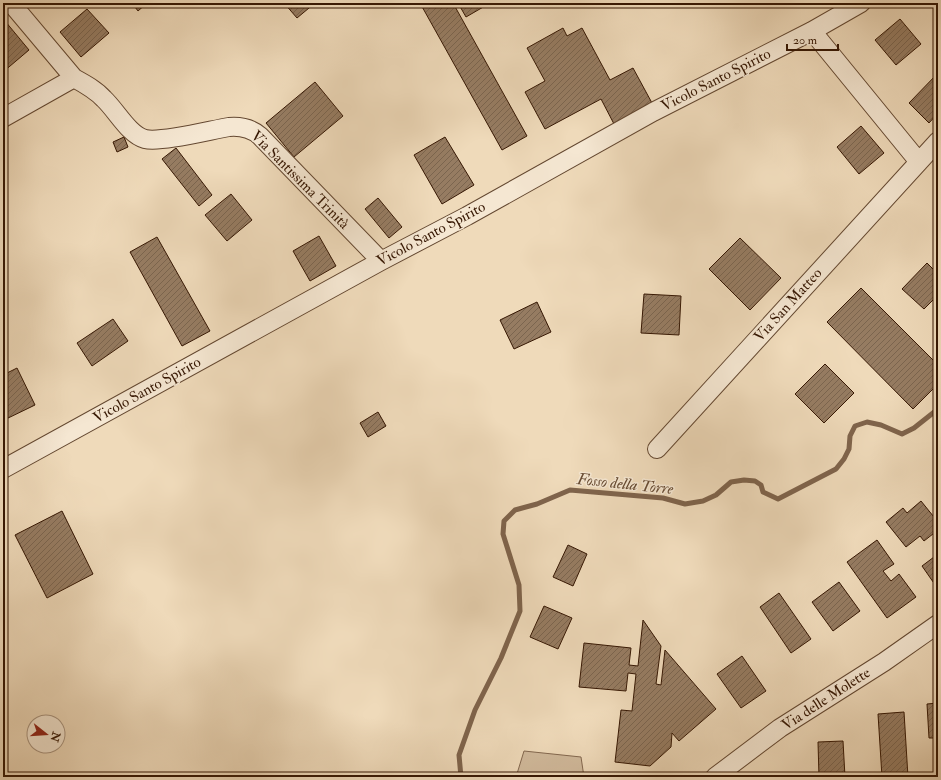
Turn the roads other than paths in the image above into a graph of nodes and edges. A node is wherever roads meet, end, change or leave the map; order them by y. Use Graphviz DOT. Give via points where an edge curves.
graph roads {
  1 [pos="861,3"];
  2 [pos="20,6"];
  3 [pos="812,31"];
  4 [pos="74,78"];
  5 [pos="3,118"];
  6 [pos="938,141"];
  7 [pos="920,162"];
  8 [pos="381,261"];
  9 [pos="657,449"];
  10 [pos="3,469"];
  11 [pos="938,624"];
  12 [pos="715,777"];
  1 -- 3 [label="street, Vicolo Santo Spirito"];
  2 -- 4 [label="street"];
  3 -- 7 [label="street"];
  3 -- 8 [label="street, Vicolo Santo Spirito" via="653,112"];
  4 -- 5 [label="street"];
  4 -- 8 [label="street, Via Santissima Trinità" via="101,95 134,133 144,139 156,140 234,126 257,133"];
  6 -- 7 [label="street, Via San Matteo"];
  7 -- 9 [label="street, Via San Matteo"];
  8 -- 10 [label="street, Vicolo Santo Spirito"];
  11 -- 12 [label="street, Via delle Molette" via="884,662 786,724"];
}
